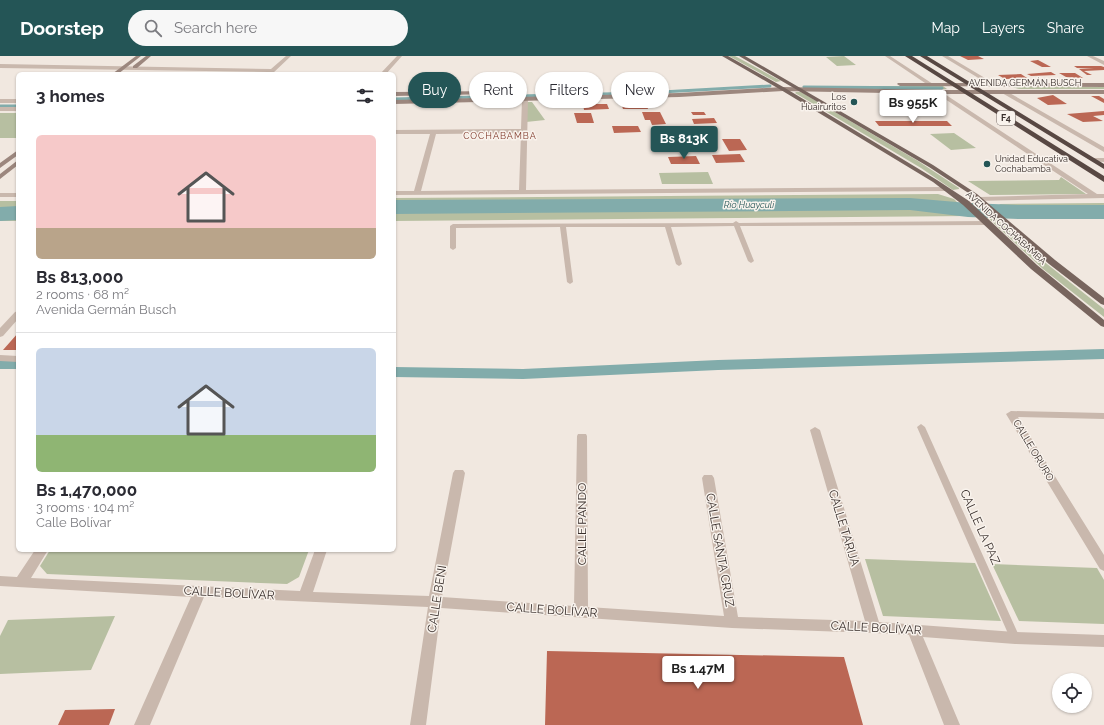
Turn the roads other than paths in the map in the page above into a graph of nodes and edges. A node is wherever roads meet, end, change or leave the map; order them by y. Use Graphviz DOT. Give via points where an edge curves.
graph roads {
  1 [pos="139,56"];
  2 [pos="149,56"];
  3 [pos="288,56"];
  4 [pos="400,56"];
  5 [pos="724,56"];
  6 [pos="741,56"];
  7 [pos="887,56"];
  8 [pos="908,56"];
  9 [pos="923,56"];
  10 [pos="944,56"];
  11 [pos="1089,56"];
  12 [pos="1104,63"];
  13 [pos="0,66"];
  14 [pos="123,68"];
  15 [pos="132,69"];
  16 [pos="118,72"];
  17 [pos="128,72"];
  18 [pos="236,72"];
  19 [pos="271,72"];
  20 [pos="385,72"];
  21 [pos="792,84"];
  22 [pos="876,84"];
  23 [pos="891,84"];
  24 [pos="930,84"];
  25 [pos="952,84"];
  26 [pos="969,84"];
  27 [pos="992,84"];
  28 [pos="1001,84"];
  29 [pos="1104,84"];
  30 [pos="775,85"];
  31 [pos="669,89"];
  32 [pos="784,89"];
  33 [pos="802,90"];
  34 [pos="1012,91"];
  35 [pos="938,92"];
  36 [pos="964,92"];
  37 [pos="981,92"];
  38 [pos="1004,92"];
  39 [pos="1104,92"];
  40 [pos="469,93"];
  41 [pos="396,94"];
  42 [pos="527,98"];
  43 [pos="469,100"];
  44 [pos="0,101"];
  45 [pos="16,101"];
  46 [pos="396,102"];
  47 [pos="525,108"];
  48 [pos="0,109"];
  49 [pos="16,109"];
  50 [pos="524,131"];
  51 [pos="396,132"];
  52 [pos="433,132"];
  53 [pos="1104,150"];
  54 [pos="16,154"];
  55 [pos="1094,160"];
  56 [pos="1104,160"];
  57 [pos="16,164"];
  58 [pos="0,166"];
  59 [pos="1104,166"];
  60 [pos="0,177"];
  61 [pos="1104,180"];
  62 [pos="946,189"];
  63 [pos="522,192"];
  64 [pos="396,193"];
  65 [pos="417,193"];
  66 [pos="0,195"];
  67 [pos="16,195"];
  68 [pos="956,196"];
  69 [pos="1094,196"];
  70 [pos="1104,196"];
  71 [pos="977,197"];
  72 [pos="736,223"];
  73 [pos="987,223"];
  74 [pos="667,224"];
  75 [pos="563,225"];
  76 [pos="453,248"];
  77 [pos="751,261"];
  78 [pos="679,264"];
  79 [pos="570,282"];
  80 [pos="1104,302"];
  81 [pos="16,316"];
  82 [pos="1104,324"];
  83 [pos="0,334"];
  84 [pos="0,358"];
  85 [pos="16,359"];
  86 [pos="1104,416"];
  87 [pos="920,427"];
  88 [pos="815,430"];
  89 [pos="582,436"];
  90 [pos="459,473"];
  91 [pos="708,478"];
  92 [pos="41,552"];
  93 [pos="320,552"];
  94 [pos="1104,566"];
  95 [pos="0,581"];
  96 [pos="21,582"];
  97 [pos="200,592"];
  98 [pos="305,596"];
  99 [pos="435,602"];
  100 [pos="582,613"];
  101 [pos="732,622"];
  102 [pos="874,627"];
  103 [pos="914,630"];
  104 [pos="1016,638"];
  105 [pos="1104,641"];
  106 [pos="142,725"];
  107 [pos="418,725"];
  108 [pos="952,725"];
  1 -- 14 [label="street"];
  2 -- 15 [label="street"];
  3 -- 19 [label="street"];
  4 -- 20 [label="street"];
  5 -- 30 [label="main road, AVENIDA COCHABAMBA"];
  6 -- 21 [label="main road, AVENIDA COCHABAMBA"];
  7 -- 24 [label="street"];
  8 -- 25 [label="highway, F4"];
  9 -- 26 [label="highway, F4"];
  10 -- 27 [label="street"];
  11 -- 12 [label="street"];
  13 -- 14 [label="street"];
  14 -- 15 [label="street"];
  14 -- 16 [label="street"];
  15 -- 17 [label="street"];
  15 -- 18 [label="street"];
  21 -- 22 [label="street"];
  21 -- 30 [label="street"];
  21 -- 33 [label="main road, AVENIDA COCHABAMBA"];
  23 -- 24 [label="street, AVENIDA GERMÁN BUSCH"];
  24 -- 25 [label="street, AVENIDA GERMÁN BUSCH"];
  25 -- 26 [label="street, AVENIDA GERMÁN BUSCH"];
  25 -- 36 [label="highway, F4"];
  26 -- 27 [label="street, AVENIDA GERMÁN BUSCH"];
  26 -- 37 [label="highway, F4"];
  27 -- 28 [label="street, AVENIDA GERMÁN BUSCH"];
  28 -- 29 [label="street, AVENIDA GERMÁN BUSCH"];
  28 -- 34 [label="street"];
  30 -- 31 [label="street"];
  30 -- 32 [label="main road, AVENIDA COCHABAMBA"];
  32 -- 33 [label="street, AVENIDA GERMÁN BUSCH"];
  32 -- 42 [label="street, AVENIDA GERMÁN BUSCH" via="679,95"];
  32 -- 62 [label="main road, AVENIDA COCHABAMBA"];
  33 -- 35 [label="street, AVENIDA GERMÁN BUSCH"];
  33 -- 71 [label="main road, AVENIDA COCHABAMBA" via="931,166"];
  34 -- 38 [label="street, AVENIDA GERMÁN BUSCH"];
  34 -- 39 [label="street, AVENIDA GERMÁN BUSCH"];
  35 -- 36 [label="street, AVENIDA GERMÁN BUSCH"];
  35 -- 69 [label="street"];
  36 -- 37 [label="street, AVENIDA GERMÁN BUSCH"];
  36 -- 61 [label="highway, F4"];
  37 -- 38 [label="street, AVENIDA GERMÁN BUSCH"];
  37 -- 55 [label="highway, F4"];
  38 -- 53 [label="street"];
  40 -- 41 [label="street"];
  43 -- 46 [label="street, AVENIDA GERMÁN BUSCH"];
  44 -- 45 [label="street"];
  47 -- 50 [label="street"];
  48 -- 49 [label="street"];
  50 -- 52 [label="street"];
  50 -- 63 [label="street"];
  51 -- 52 [label="street"];
  52 -- 65 [label="street"];
  54 -- 58 [label="street"];
  55 -- 56 [label="street"];
  55 -- 59 [label="highway, F4"];
  57 -- 60 [label="street"];
  62 -- 63 [label="street"];
  62 -- 68 [label="main road, AVENIDA COCHABAMBA"];
  63 -- 65 [label="street"];
  64 -- 65 [label="street"];
  66 -- 67 [label="street"];
  68 -- 71 [label="main road"];
  68 -- 73 [label="main road, AVENIDA COCHABAMBA"];
  69 -- 70 [label="street"];
  69 -- 71 [label="street"];
  71 -- 80 [label="main road, AVENIDA COCHABAMBA" via="1052,262"];
  72 -- 73 [label="lane"];
  72 -- 74 [label="lane"];
  72 -- 77 [label="lane"];
  73 -- 82 [label="main road, AVENIDA COCHABAMBA" via="1034,268"];
  74 -- 75 [label="lane"];
  74 -- 78 [label="lane"];
  75 -- 76 [label="lane" via="453,226"];
  75 -- 79 [label="lane"];
  81 -- 83 [label="street"];
  84 -- 85 [label="street"];
  86 -- 94 [label="street, CALLE ORURO" via="1012,414"];
  87 -- 104 [label="lane, CALLE LA PAZ"];
  88 -- 102 [label="street, CALLE TARIJA"];
  89 -- 100 [label="street, CALLE PANDO"];
  90 -- 99 [label="street, CALLE BENI"];
  91 -- 101 [label="street, CALLE SANTA CRUZ"];
  92 -- 96 [label="street"];
  93 -- 98 [label="street"];
  95 -- 96 [label="street, CALLE BOLÍVAR"];
  96 -- 97 [label="street, CALLE BOLÍVAR"];
  97 -- 98 [label="street, CALLE BOLÍVAR"];
  97 -- 106 [label="street"];
  98 -- 99 [label="street, CALLE BOLÍVAR"];
  99 -- 100 [label="street, CALLE BOLÍVAR"];
  99 -- 107 [label="street, CALLE BENI"];
  100 -- 101 [label="street, CALLE BOLÍVAR"];
  101 -- 102 [label="street, CALLE BOLÍVAR"];
  102 -- 103 [label="street, CALLE BOLÍVAR"];
  103 -- 104 [label="street, CALLE BOLÍVAR"];
  103 -- 108 [label="street"];
  104 -- 105 [label="street, CALLE BOLÍVAR"];
}
